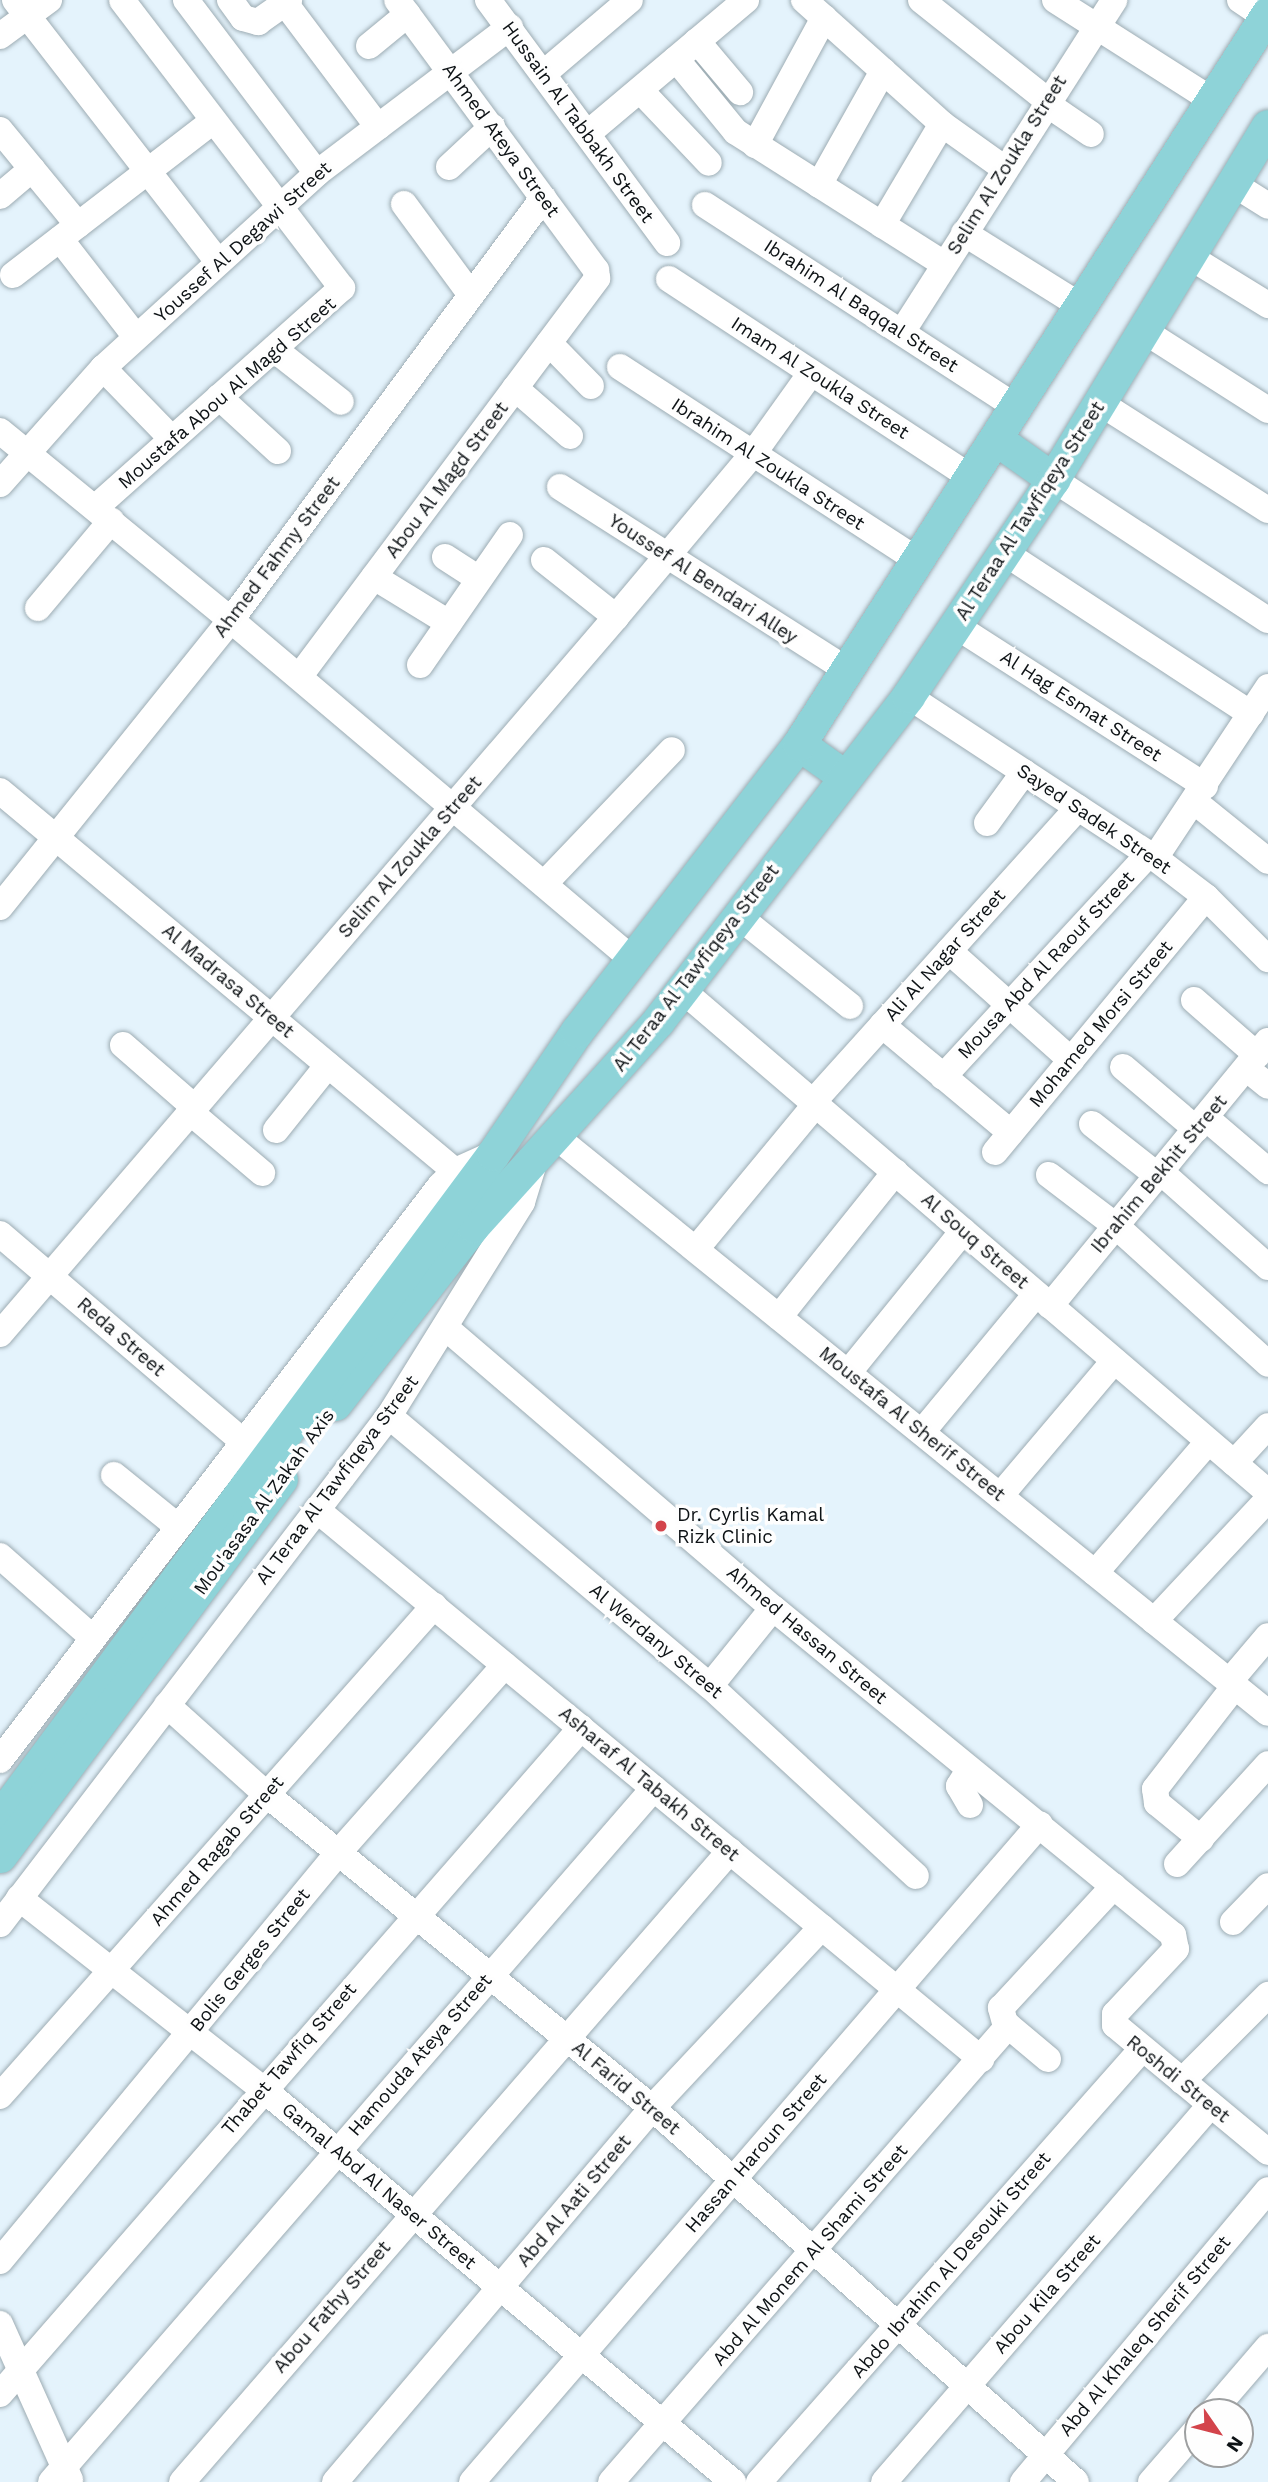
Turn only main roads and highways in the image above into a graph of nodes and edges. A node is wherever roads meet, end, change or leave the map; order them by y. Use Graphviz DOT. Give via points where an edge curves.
graph roads {
  1 [pos="1258,10"];
  2 [pos="1268,125"];
  3 [pos="996,439"];
  4 [pos="1053,479"];
  5 [pos="799,744"];
  6 [pos="844,776"];
  7 [pos="545,1145"];
  8 [pos="0,1816"];
  9 [pos="0,1856"];
  1 -- 3 [label="main road" via="1212,100"];
  2 -- 4 [label="main road, Al Teraa Al Tawfiqeya Street"];
  3 -- 4 [label="main road"];
  3 -- 5 [label="main road"];
  4 -- 6 [label="main road, Al Teraa Al Tawfiqeya Street" via="908,696"];
  5 -- 6 [label="main road"];
  5 -- 8 [label="main road, Mou'asasa Al Zakah Axis" via="557,1059 493,1154"];
  6 -- 7 [label="main road, Al Teraa Al Tawfiqeya Street" via="682,990"];
  7 -- 9 [label="main road, Mou'asasa Al Zakah Axis" via="414,1299 148,1663"];
}
